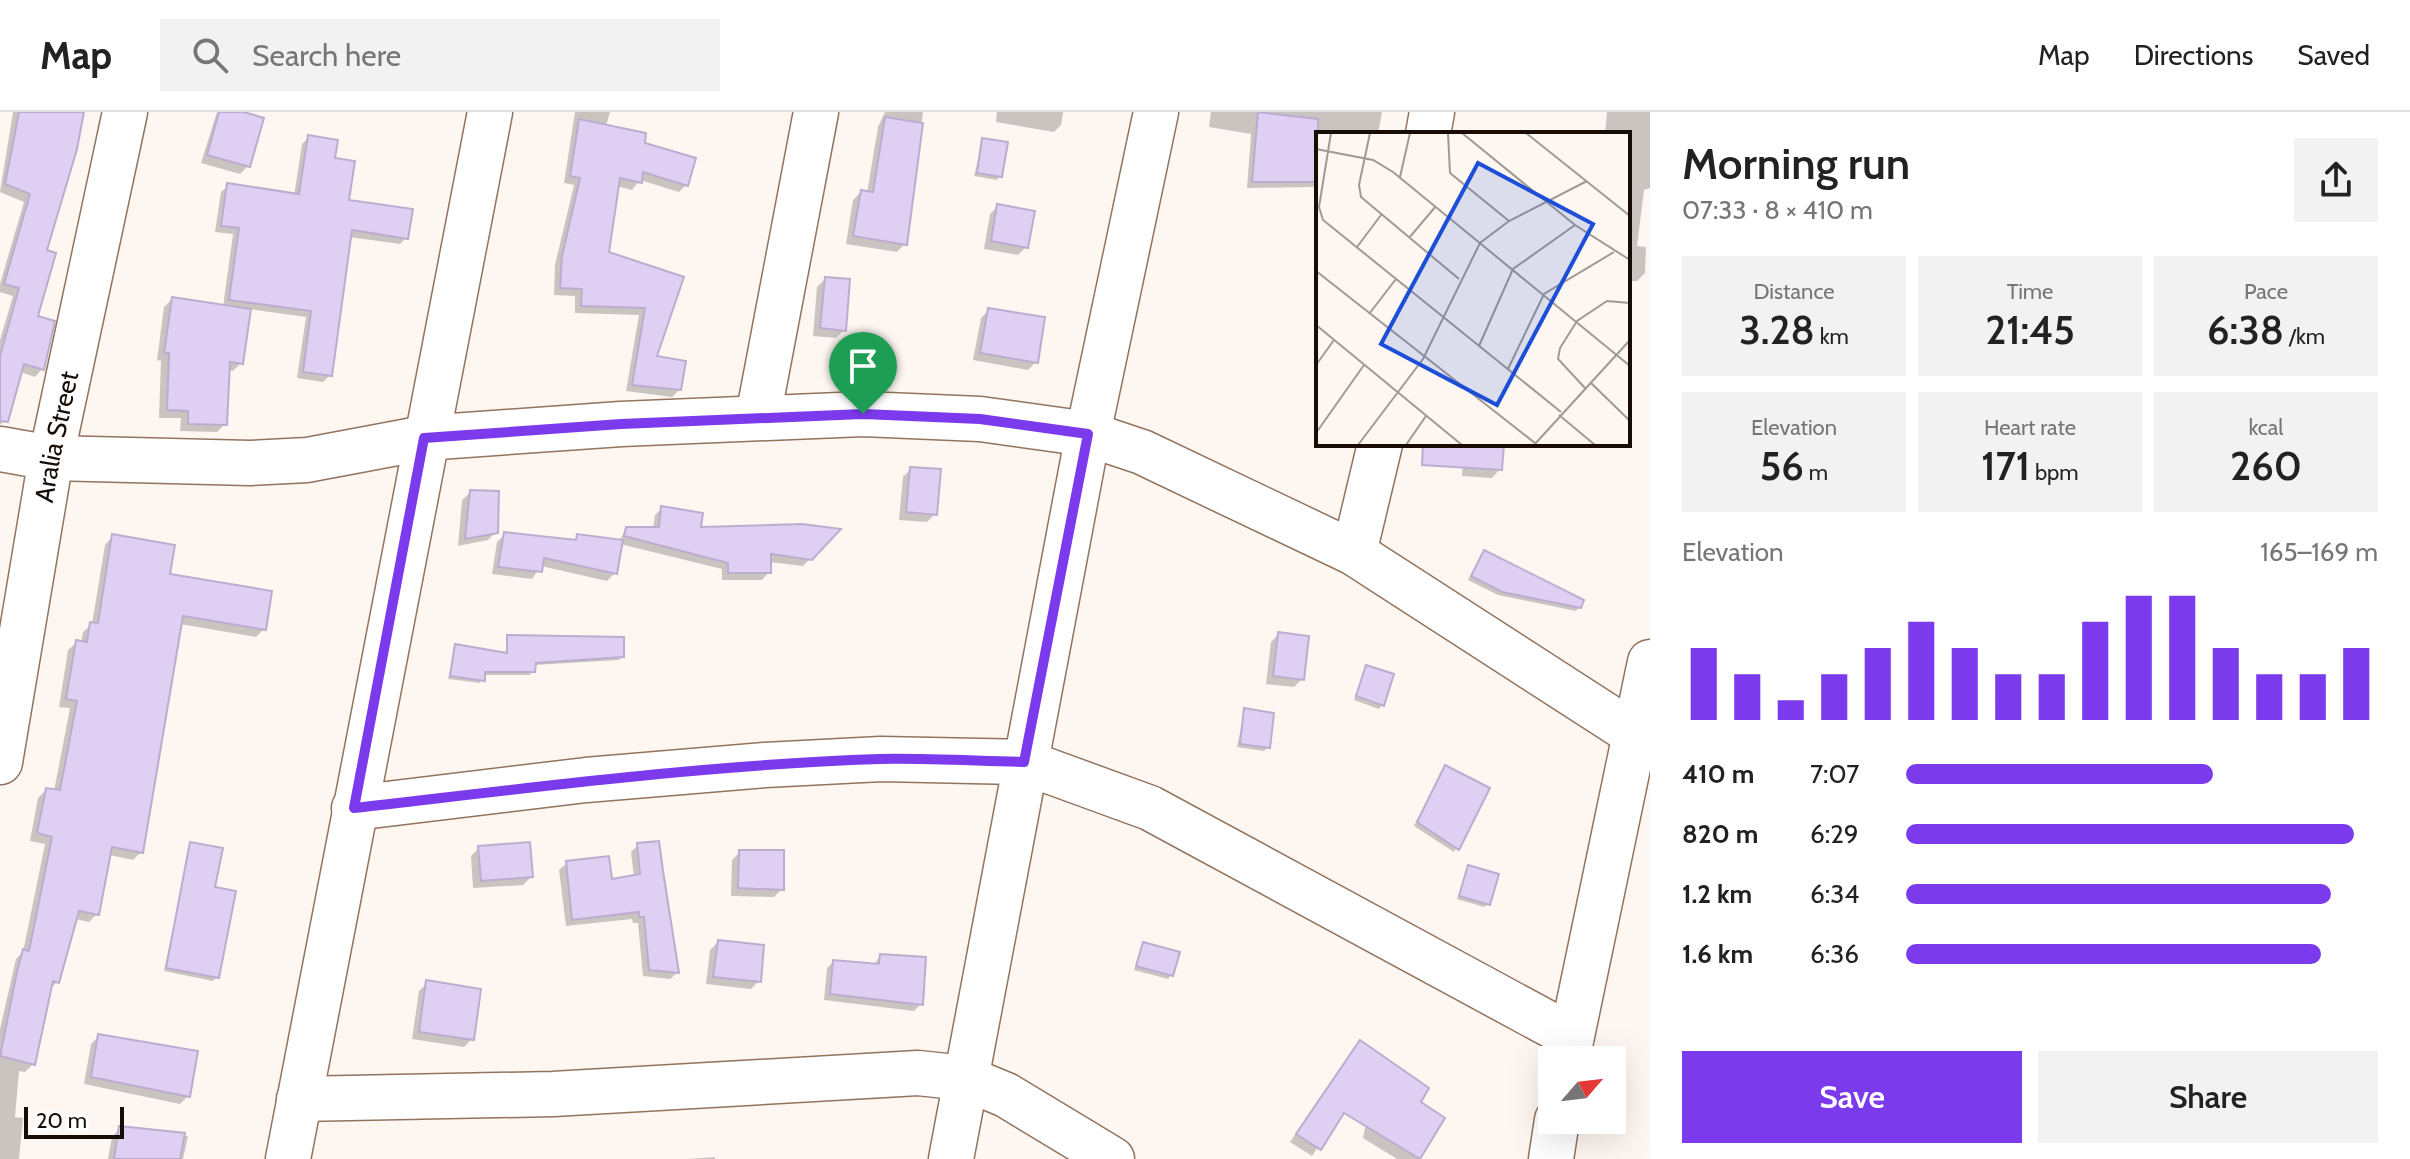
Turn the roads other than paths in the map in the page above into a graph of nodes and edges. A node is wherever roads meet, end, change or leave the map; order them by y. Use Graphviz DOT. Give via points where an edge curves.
graph roads {
  1 [pos="125,112"];
  2 [pos="490,112"];
  3 [pos="816,112"];
  4 [pos="1156,112"];
  5 [pos="1432,112"];
  6 [pos="1428,132"];
  7 [pos="758,417"];
  8 [pos="1088,434"];
  9 [pos="424,438"];
  10 [pos="1380,446"];
  11 [pos="0,449"];
  12 [pos="51,458"];
  13 [pos="1354,553"];
  14 [pos="1650,662"];
  15 [pos="1643,739"];
  16 [pos="0,762"];
  17 [pos="1024,762"];
  18 [pos="354,808"];
  19 [pos="1566,1046"];
  20 [pos="1569,1046"];
  21 [pos="965,1078"];
  22 [pos="299,1099"];
  23 [pos="1555,1134"];
  24 [pos="288,1159"];
  25 [pos="951,1159"];
  26 [pos="1112,1159"];
  27 [pos="1551,1159"];
  1 -- 12 [label="street, Aralia Street"];
  2 -- 9 [label="street"];
  3 -- 7 [label="street"];
  4 -- 8 [label="street"];
  5 -- 6 [label="street"];
  7 -- 8 [label="street" via="980,419"];
  7 -- 9 [label="street"];
  8 -- 13 [label="street" via="1154,458"];
  8 -- 17 [label="street"];
  9 -- 12 [label="street" via="307,460"];
  9 -- 18 [label="street"];
  10 -- 13 [label="street"];
  11 -- 12 [label="street"];
  12 -- 16 [label="street, Aralia Street"];
  13 -- 15 [label="street"];
  14 -- 15 [label="street"];
  15 -- 20 [label="street"];
  17 -- 18 [label="street" via="881,759 765,765"];
  17 -- 19 [label="street" via="1150,808"];
  17 -- 21 [label="street"];
  18 -- 22 [label="street"];
  21 -- 22 [label="street" via="871,1074 553,1094"];
  21 -- 25 [label="street"];
  21 -- 26 [label="street" via="1042,1114"];
  22 -- 24 [label="street"];
  23 -- 27 [label="street"];
}
